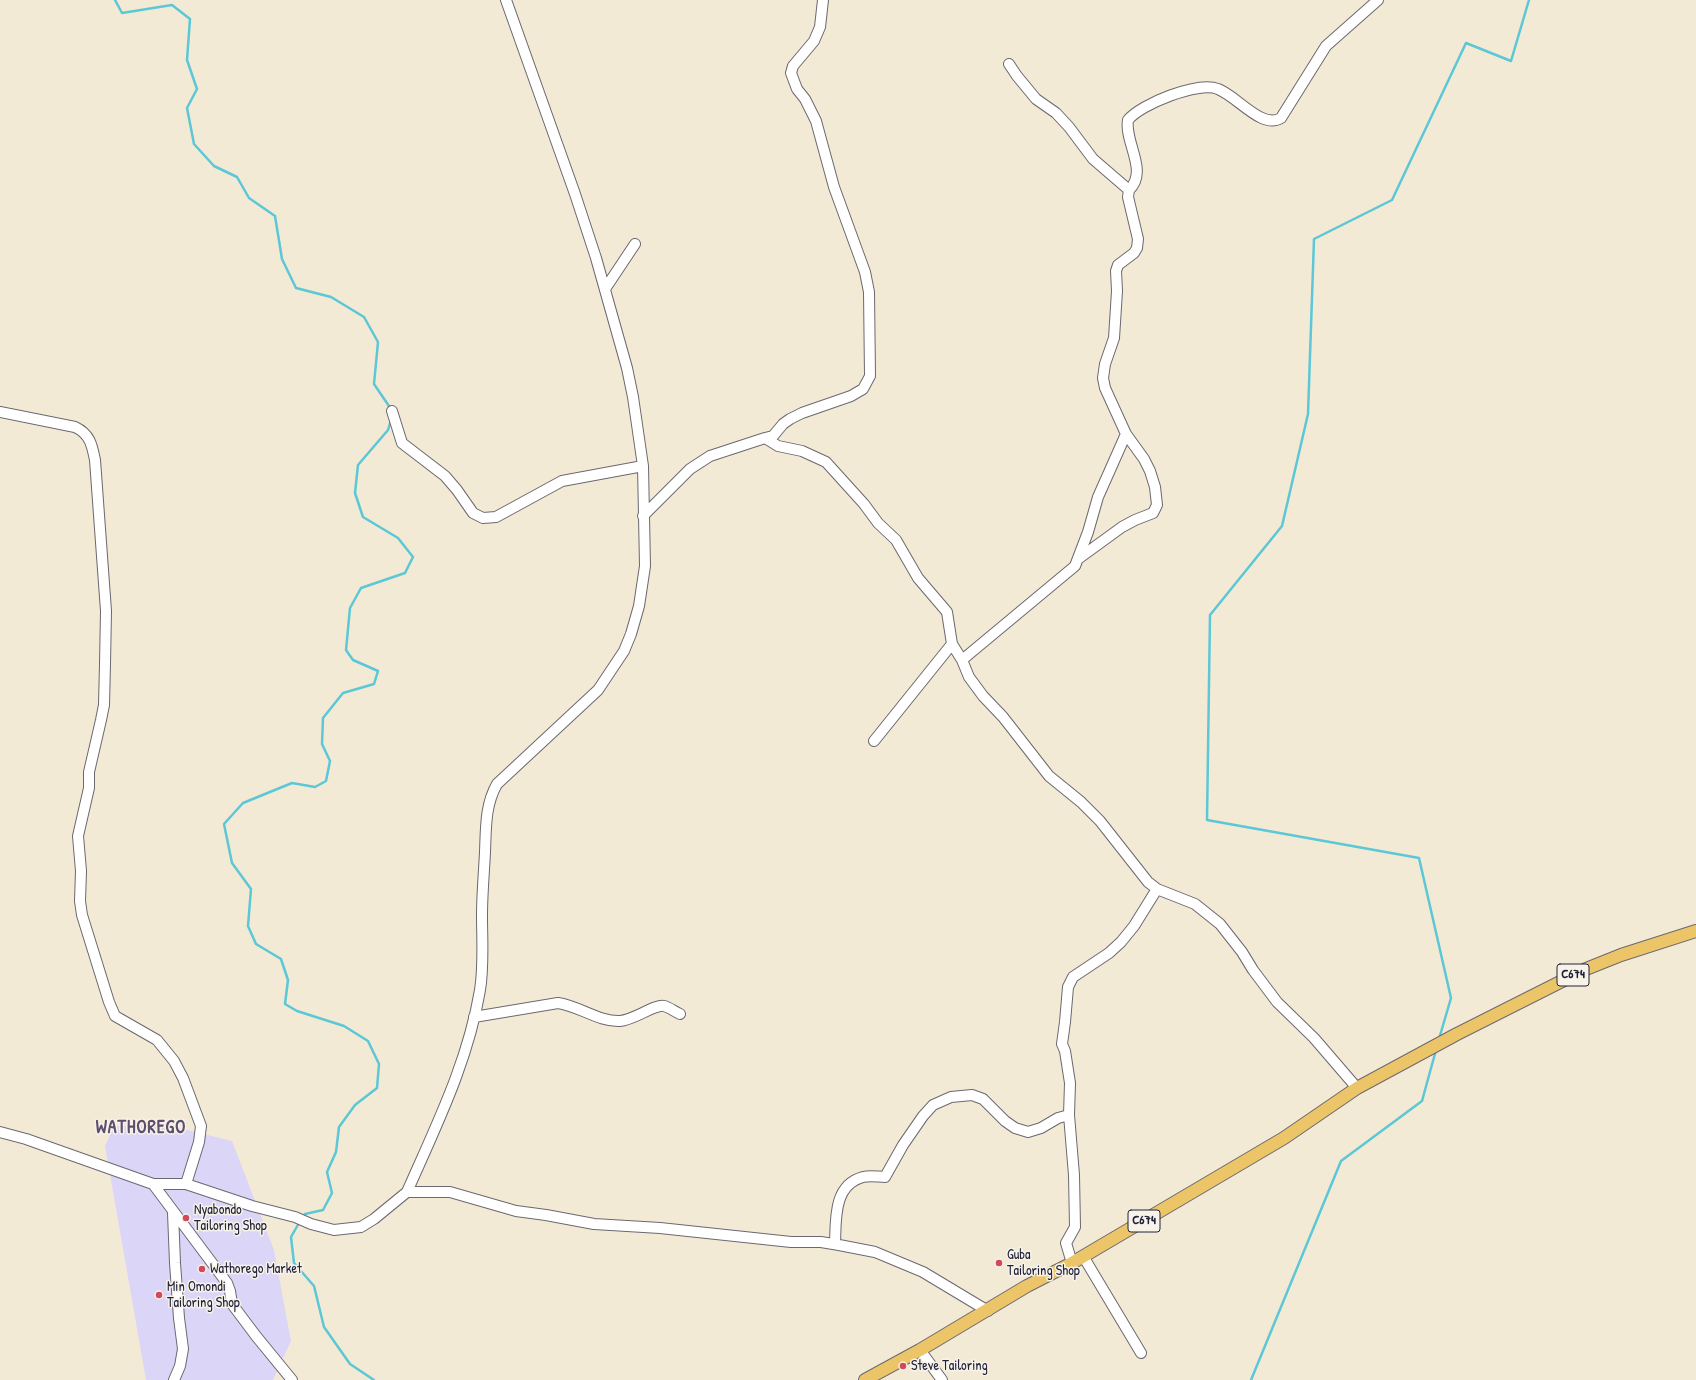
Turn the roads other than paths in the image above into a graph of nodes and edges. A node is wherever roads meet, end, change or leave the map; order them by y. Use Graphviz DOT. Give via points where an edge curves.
graph roads {
  1 [pos="506,0"];
  2 [pos="823,0"];
  3 [pos="1378,0"];
  4 [pos="1009,64"];
  5 [pos="1129,190"];
  6 [pos="635,244"];
  7 [pos="605,289"];
  8 [pos="392,411"];
  9 [pos="0,412"];
  10 [pos="1126,434"];
  11 [pos="765,438"];
  12 [pos="644,466"];
  13 [pos="643,516"];
  14 [pos="1078,559"];
  15 [pos="952,644"];
  16 [pos="962,660"];
  17 [pos="874,741"];
  18 [pos="1157,889"];
  19 [pos="1696,931"];
  20 [pos="680,1014"];
  21 [pos="474,1017"];
  22 [pos="1357,1088"];
  23 [pos="1069,1115"];
  24 [pos="0,1132"];
  25 [pos="153,1184"];
  26 [pos="186,1184"];
  27 [pos="407,1192"];
  28 [pos="173,1213"];
  29 [pos="835,1244"];
  30 [pos="1083,1256"];
  31 [pos="1072,1263"];
  32 [pos="988,1310"];
  33 [pos="920,1350"];
  34 [pos="1141,1353"];
  35 [pos="174,1380"];
  36 [pos="292,1380"];
  37 [pos="865,1380"];
  38 [pos="942,1380"];
  1 -- 7 [label="street" via="576,194"];
  2 -- 11 [label="street" via="820,27 814,41 793,66 791,73 797,89 816,120 834,187 865,272 869,292 870,376 863,389 790,419 773,436"];
  3 -- 5 [label="street" via="1326,46 1277,121 1259,117 1217,88 1178,94 1132,115 1128,120 1127,131 1137,174"];
  4 -- 5 [label="street" via="1036,99 1056,113 1069,127 1093,159"];
  5 -- 10 [label="street" via="1128,197 1138,239 1137,248 1118,265 1116,271 1114,338 1103,378"];
  6 -- 7 [label="street"];
  7 -- 12 [label="street" via="627,368"];
  8 -- 12 [label="street" via="402,443 445,476 473,513 482,518 496,517 562,481"];
  9 -- 26 [label="street" via="76,426 83,430 92,444 106,611 104,705 78,836 80,901 82,915 115,1016 157,1040 174,1061 201,1126 199,1142"];
  10 -- 14 [label="street" via="1098,497"];
  10 -- 14 [label="street" via="1150,471 1155,488 1156,508 1153,513 1122,527"];
  11 -- 13 [label="street" via="710,456 690,469"];
  11 -- 15 [label="street" via="778,446 802,451 826,462 836,473 878,523 896,540 918,578 946,612"];
  12 -- 13 [label="street"];
  13 -- 21 [label="street" via="645,566 639,606 632,634 624,651 598,690 503,778 490,798 483,880 480,990"];
  14 -- 16 [label="street" via="1066,575"];
  15 -- 16 [label="street"];
  15 -- 17 [label="street"];
  16 -- 18 [label="street" via="969,677 982,696 1003,717 1049,776 1100,821 1148,882"];
  18 -- 22 [label="street" via="1195,904 1220,924 1277,1002 1314,1038"];
  18 -- 23 [label="street" via="1121,942 1110,953 1070,981 1062,1044 1070,1083"];
  19 -- 22 [label="main road, C674" via="1586,969"];
  20 -- 21 [label="street" via="664,1006 658,1006 631,1019 620,1021 558,1003"];
  21 -- 27 [label="street" via="463,1062"];
  22 -- 30 [label="main road, C674" via="1284,1138"];
  23 -- 29 [label="street" via="1028,1132 1015,1128 983,1099 972,1095 951,1097 933,1105 911,1132 885,1177 864,1177 847,1187 837,1204"];
  23 -- 31 [label="street" via="1075,1227 1066,1243"];
  24 -- 25 [label="street"];
  25 -- 26 [label="street"];
  25 -- 28 [label="street"];
  26 -- 27 [label="street" via="334,1230 361,1227 374,1220"];
  27 -- 29 [label="street" via="450,1192 516,1211 594,1224"];
  28 -- 35 [label="street" via="183,1349"];
  28 -- 36 [label="street" via="227,1283 232,1304"];
  29 -- 32 [label="street" via="875,1252 923,1272"];
  30 -- 31 [label="main road, C674"];
  30 -- 34 [label="street"];
  31 -- 32 [label="main road, C674"];
  32 -- 33 [label="main road, C674"];
  33 -- 37 [label="main road, C674"];
  33 -- 38 [label="street"];
}
